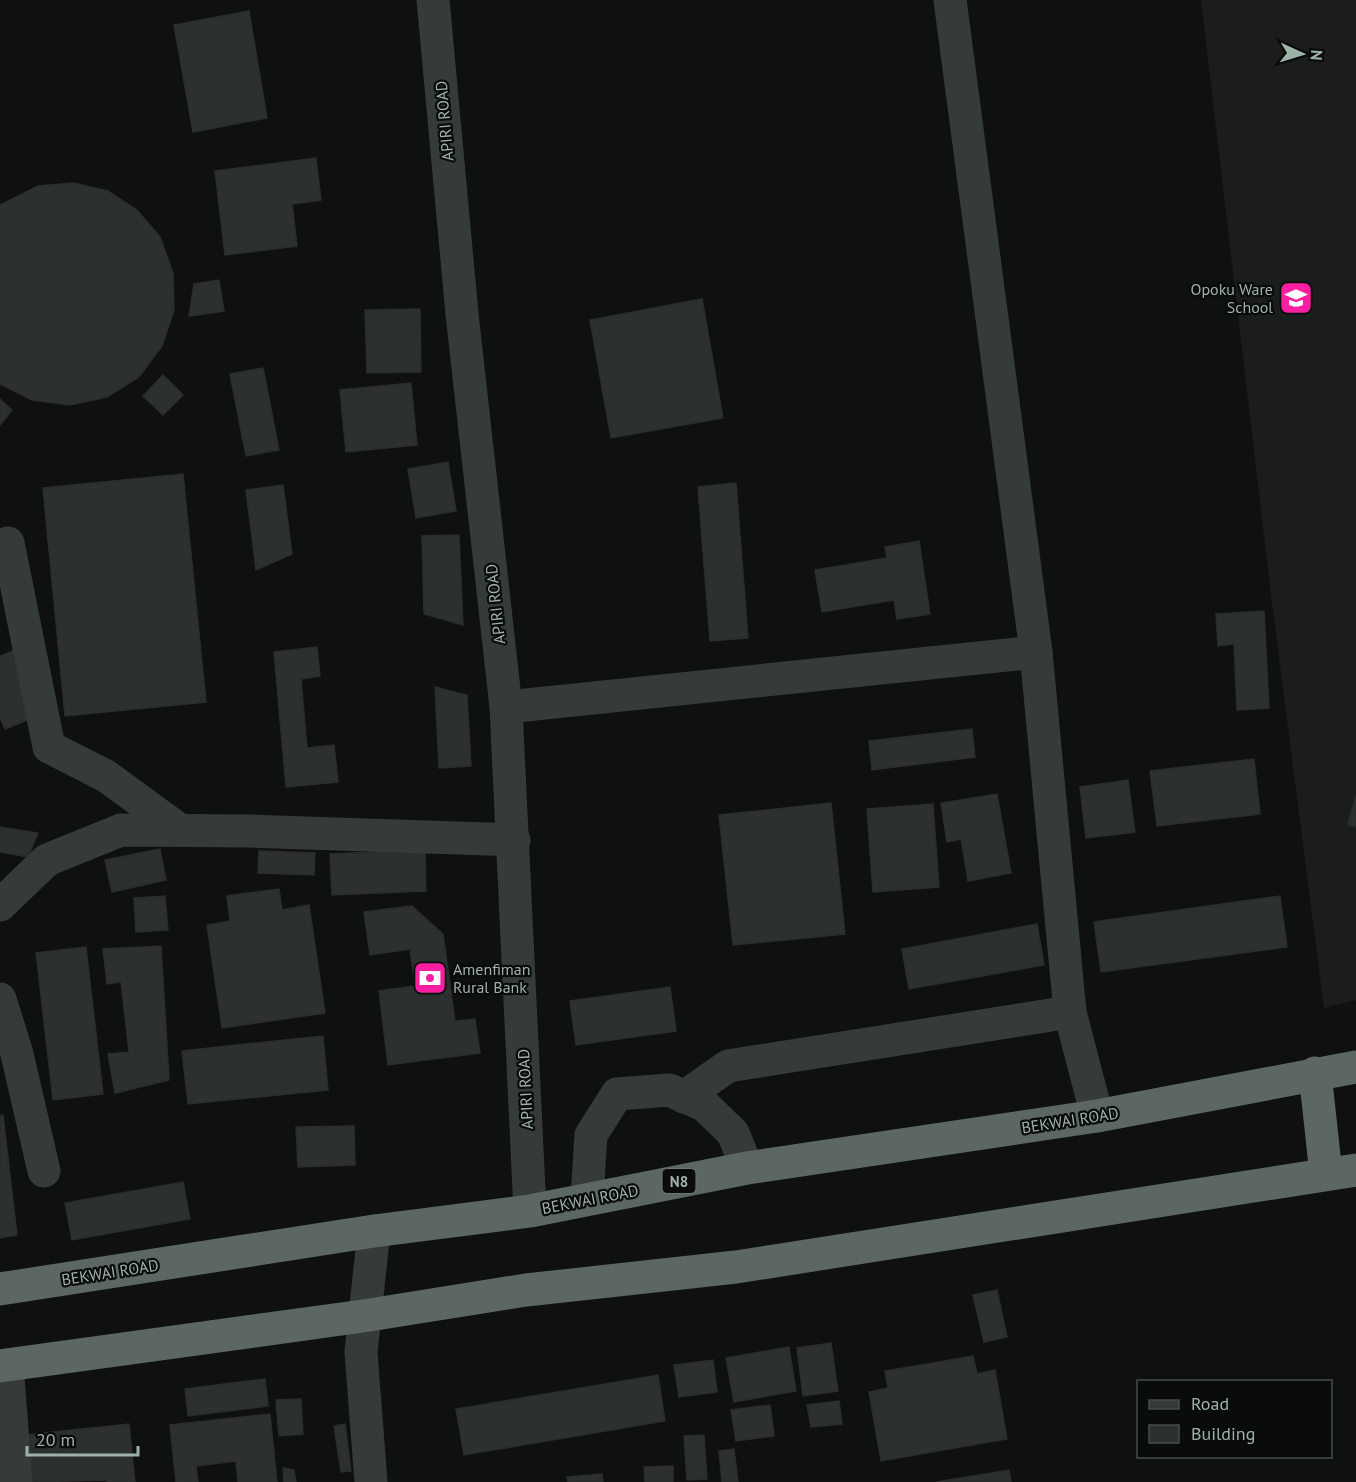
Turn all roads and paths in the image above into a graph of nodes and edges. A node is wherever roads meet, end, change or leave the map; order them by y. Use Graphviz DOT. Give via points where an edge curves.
graph roads {
  1 [pos="433,0"];
  2 [pos="950,0"];
  3 [pos="8,543"];
  4 [pos="1036,652"];
  5 [pos="506,707"];
  6 [pos="180,830"];
  7 [pos="514,840"];
  8 [pos="0,905"];
  9 [pos="0,999"];
  10 [pos="1070,1012"];
  11 [pos="1356,1067"];
  12 [pos="1315,1073"];
  13 [pos="684,1097"];
  14 [pos="1097,1116"];
  15 [pos="747,1168"];
  16 [pos="44,1171"];
  17 [pos="1341,1172"];
  18 [pos="586,1199"];
  19 [pos="530,1211"];
  20 [pos="374,1231"];
  21 [pos="0,1289"];
  22 [pos="363,1316"];
  23 [pos="4,1365"];
  24 [pos="16,1482"];
  25 [pos="371,1482"];
  1 -- 5 [label="street, APIRI ROAD" via="462,314"];
  2 -- 4 [label="street"];
  3 -- 6 [label="street" via="49,747 106,776"];
  4 -- 5 [label="street"];
  4 -- 10 [label="street"];
  5 -- 7 [label="street, APIRI ROAD"];
  6 -- 7 [label="street"];
  6 -- 8 [label="street" via="121,830 47,860"];
  7 -- 19 [label="street, APIRI ROAD"];
  9 -- 16 [label="street"];
  10 -- 13 [label="street" via="728,1066"];
  10 -- 14 [label="street"];
  11 -- 12 [label="highway, BEKWAI ROAD / N8"];
  12 -- 14 [label="highway, BEKWAI ROAD / N8"];
  12 -- 17 [label="highway"];
  13 -- 15 [label="street" via="704,1105 733,1133"];
  13 -- 18 [label="street" via="669,1090 617,1094 591,1135"];
  14 -- 15 [label="highway, BEKWAI ROAD / N8"];
  15 -- 18 [label="highway, BEKWAI ROAD / N8"];
  17 -- 22 [label="highway" via="736,1266 526,1290"];
  18 -- 19 [label="highway, BEKWAI ROAD / N8"];
  19 -- 20 [label="highway, BEKWAI ROAD / N8"];
  20 -- 21 [label="highway, BEKWAI ROAD / N8"];
  20 -- 22 [label="street"];
  22 -- 23 [label="highway"];
  22 -- 25 [label="street" via="362,1386"];
  23 -- 24 [label="street"];
}
